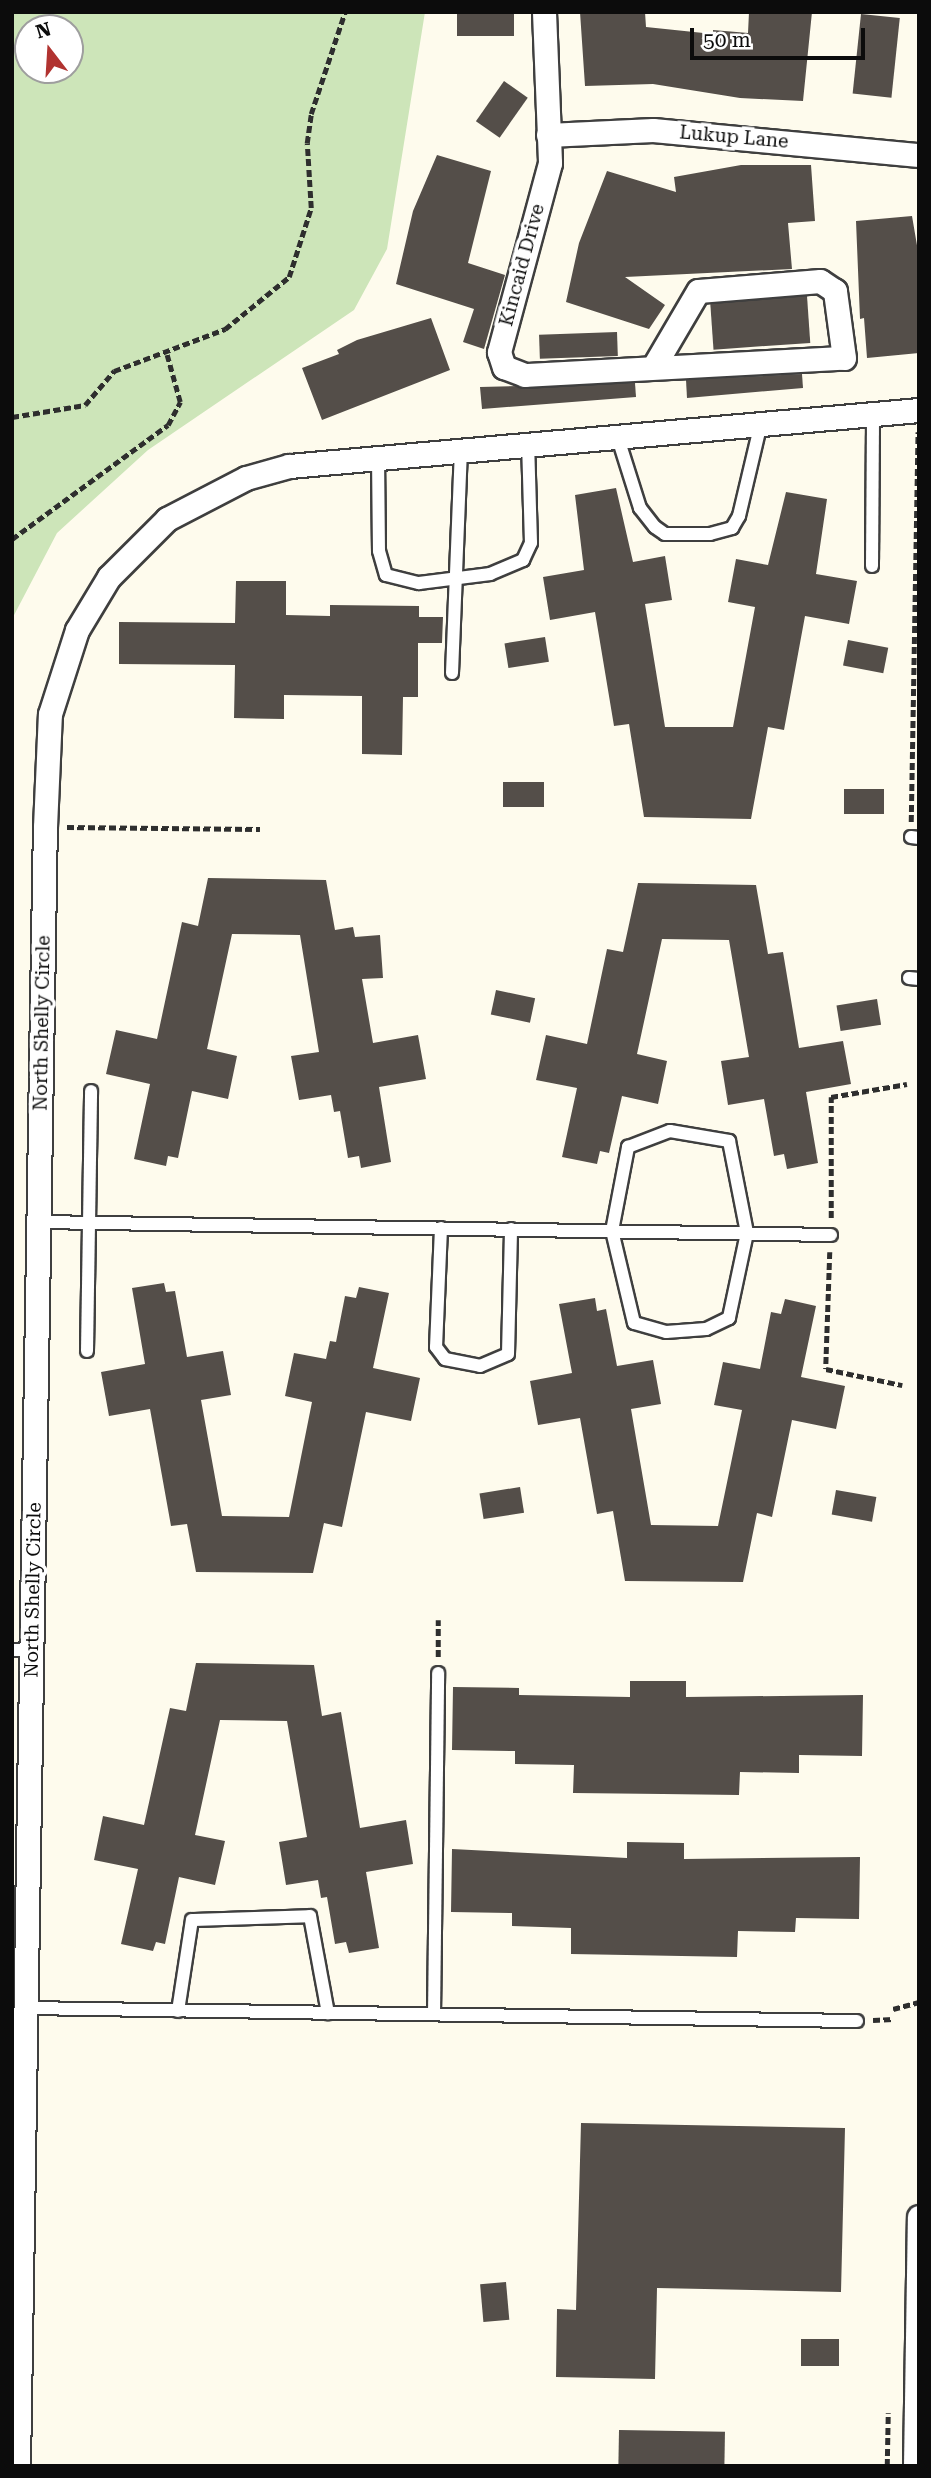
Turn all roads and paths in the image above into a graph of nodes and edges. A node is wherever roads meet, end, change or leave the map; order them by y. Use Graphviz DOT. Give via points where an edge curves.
graph roads {
  1 [pos="345,12"];
  2 [pos="544,12"];
  3 [pos="548,135"];
  4 [pos="919,155"];
  5 [pos="167,355"];
  6 [pos="654,366"];
  7 [pos="918,410"];
  8 [pos="873,414"];
  9 [pos="12,418"];
  10 [pos="761,423"];
  11 [pos="617,435"];
  12 [pos="528,443"];
  13 [pos="461,448"];
  14 [pos="378,456"];
  15 [pos="12,539"];
  16 [pos="872,566"];
  17 [pos="453,579"];
  18 [pos="452,673"];
  19 [pos="45,827"];
  20 [pos="260,830"];
  21 [pos="915,837"];
  22 [pos="92,1091"];
  23 [pos="39,1222"];
  24 [pos="90,1223"];
  25 [pos="441,1228"];
  26 [pos="511,1229"];
  27 [pos="612,1231"];
  28 [pos="747,1233"];
  29 [pos="831,1235"];
  30 [pos="88,1351"];
  31 [pos="438,1620"];
  32 [pos="22,1650"];
  33 [pos="438,1673"];
  34 [pos="919,2002"];
  35 [pos="26,2008"];
  36 [pos="893,2009"];
  37 [pos="178,2011"];
  38 [pos="328,2013"];
  39 [pos="434,2014"];
  40 [pos="857,2021"];
  41 [pos="919,2217"];
  42 [pos="888,2413"];
  43 [pos="19,2466"];
  44 [pos="887,2466"];
  45 [pos="915,2466"];
  1 -- 5 [label="path" via="311,114 307,144 311,208 289,278 250,313"];
  2 -- 3 [label="street, Kincaid Drive"];
  3 -- 4 [label="street, Lukup Lane" via="653,130"];
  3 -- 6 [label="street, Kincaid Drive" via="550,163 499,352 504,367 525,375"];
  5 -- 9 [label="path" via="114,372 85,405"];
  5 -- 15 [label="path" via="180,402 168,425"];
  6 -- 6 [label="street, Kincaid Drive" via="698,291 820,281 835,291 844,358"];
  7 -- 8 [label="street, North Shelly Circle"];
  7 -- 21 [label="path"];
  8 -- 10 [label="street, North Shelly Circle"];
  8 -- 16 [label="lane"];
  10 -- 11 [label="street, North Shelly Circle"];
  10 -- 11 [label="lane" via="739,516 732,528 710,534 665,534 655,527 640,508"];
  11 -- 12 [label="street, North Shelly Circle"];
  12 -- 13 [label="street, North Shelly Circle"];
  12 -- 17 [label="lane" via="531,543 523,560 490,574"];
  13 -- 14 [label="street, North Shelly Circle"];
  13 -- 17 [label="lane"];
  14 -- 17 [label="lane" via="380,551 386,575 419,583"];
  14 -- 19 [label="street, North Shelly Circle" via="289,466 246,478 167,519 130,552 89,606 64,660 50,714"];
  17 -- 18 [label="lane"];
  19 -- 20 [label="path"];
  19 -- 23 [label="street, North Shelly Circle"];
  22 -- 24 [label="lane"];
  23 -- 24 [label="lane"];
  23 -- 32 [label="street, North Shelly Circle"];
  24 -- 25 [label="lane"];
  24 -- 30 [label="lane"];
  25 -- 26 [label="lane"];
  25 -- 26 [label="lane" via="436,1346 445,1359 480,1366 508,1354"];
  26 -- 27 [label="lane"];
  27 -- 28 [label="lane"];
  27 -- 28 [label="lane" via="634,1323 666,1332 706,1329 729,1318"];
  27 -- 28 [label="lane" via="628,1147 670,1132 729,1141"];
  28 -- 29 [label="lane"];
  31 -- 33 [label="path"];
  32 -- 35 [label="street, North Shelly Circle"];
  33 -- 39 [label="lane"];
  34 -- 36 [label="path"];
  35 -- 37 [label="lane"];
  35 -- 43 [label="street, North Shelly Circle"];
  37 -- 38 [label="lane"];
  37 -- 38 [label="lane" via="192,1920 310,1916"];
  38 -- 39 [label="lane"];
  39 -- 40 [label="lane"];
  41 -- 45 [label="street"];
  42 -- 44 [label="path"];
}
